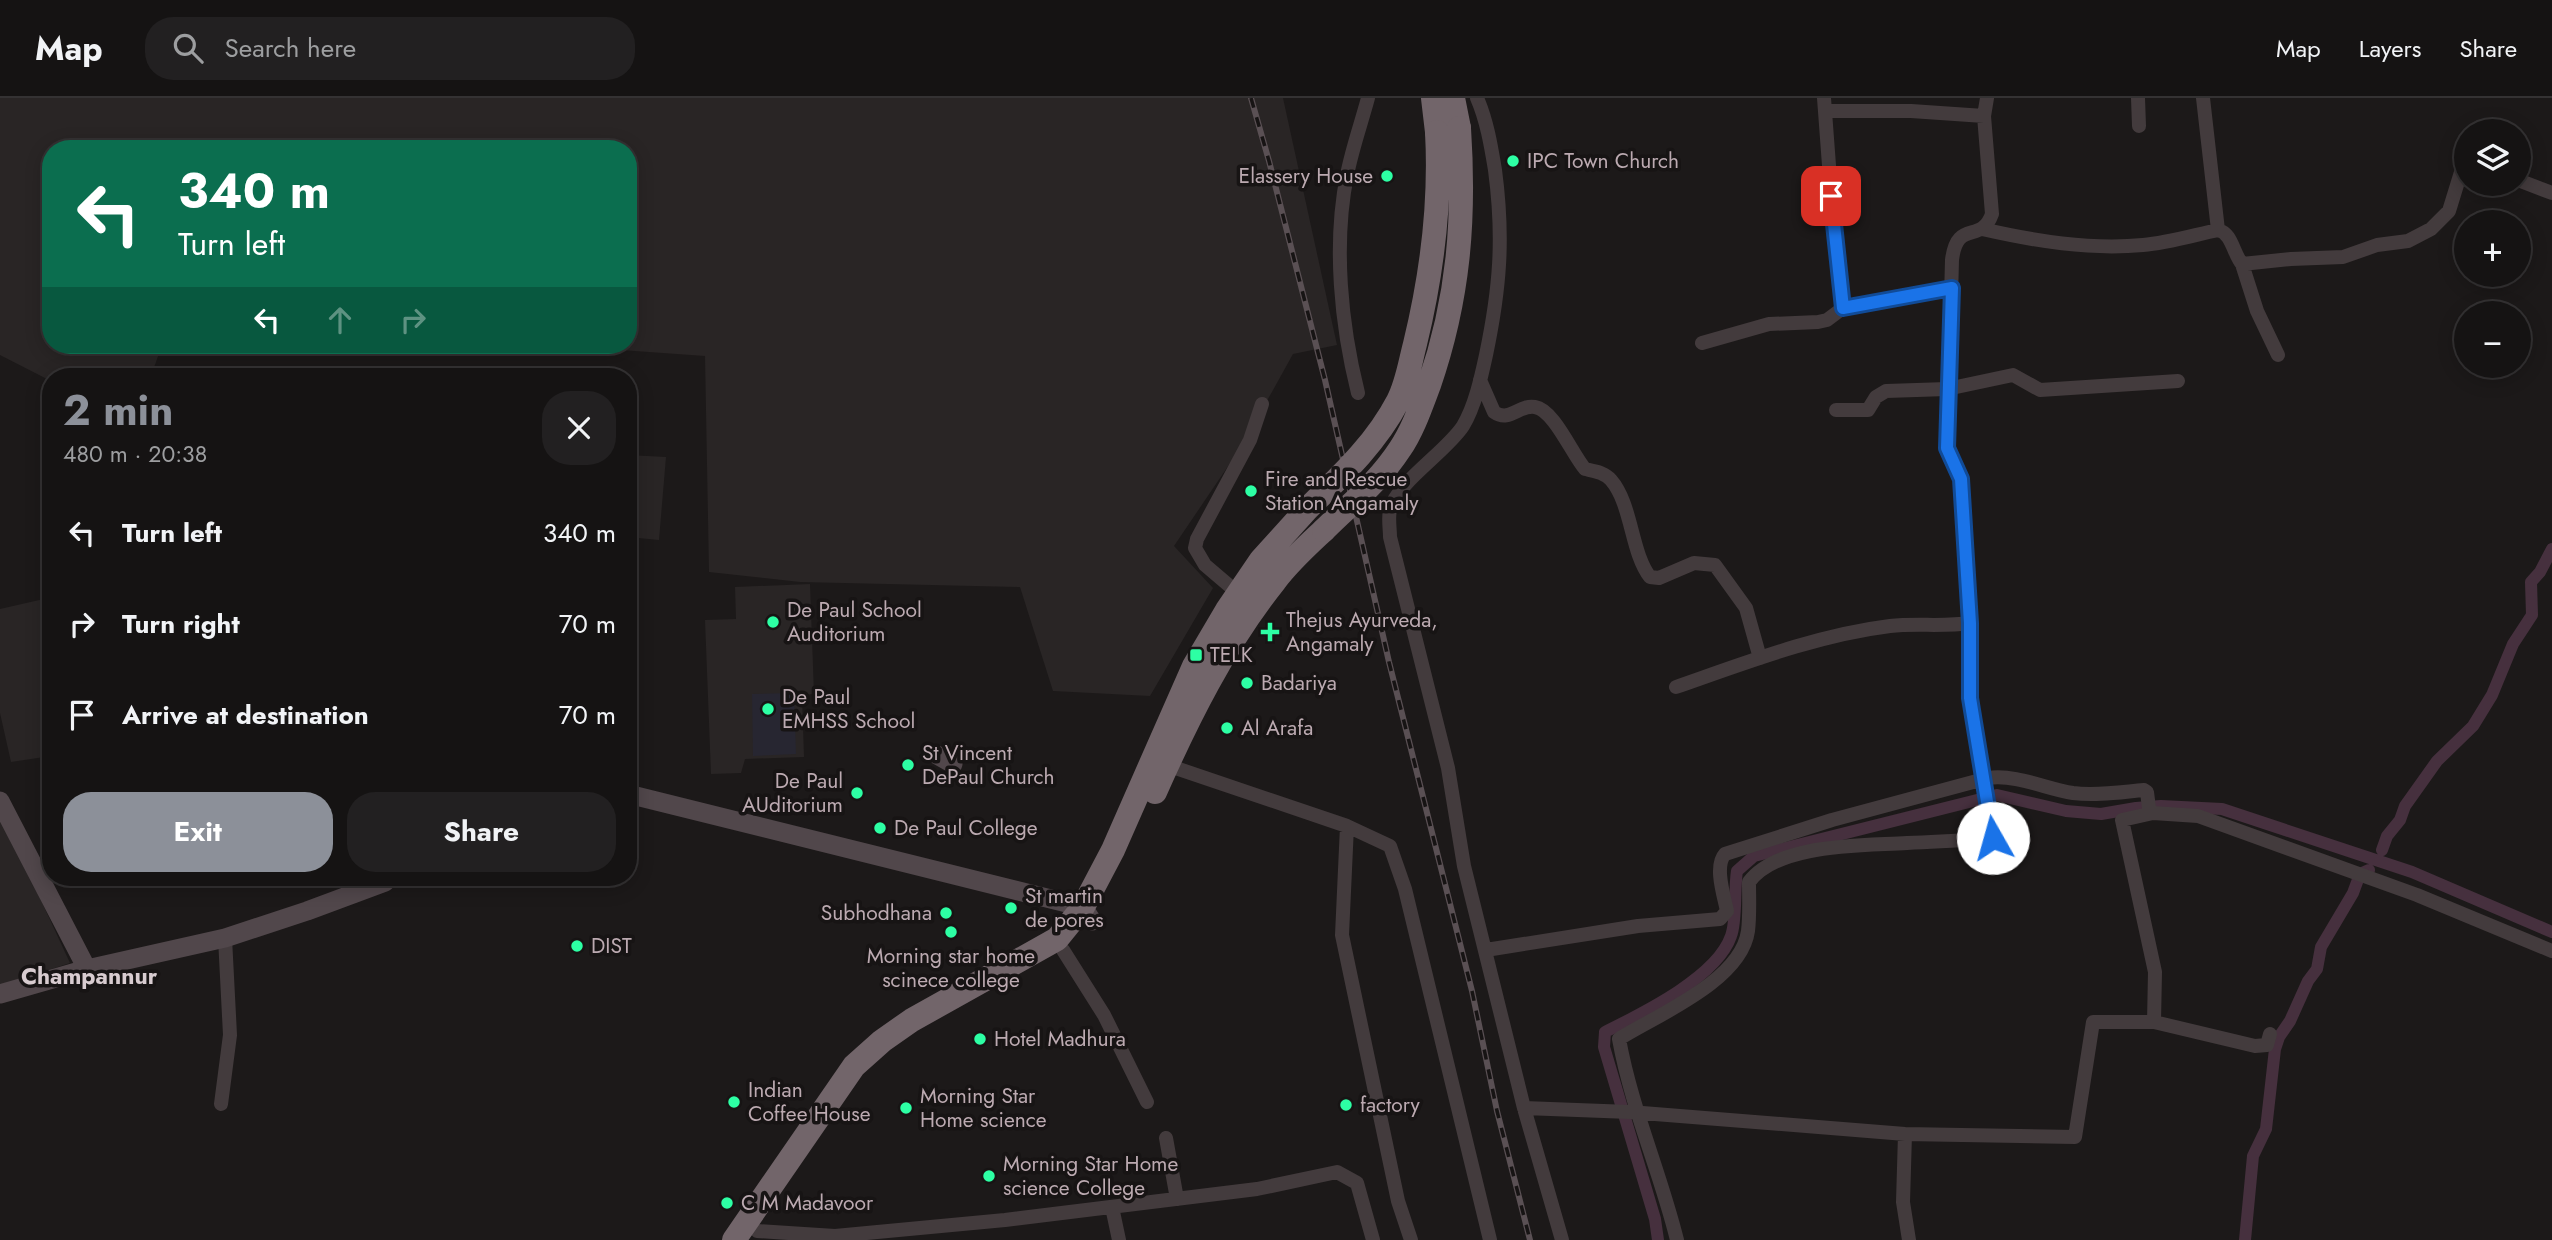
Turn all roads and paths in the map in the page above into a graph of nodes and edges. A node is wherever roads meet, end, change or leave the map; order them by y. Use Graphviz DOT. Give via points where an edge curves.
graph roads {
  1 [pos="1368,98"];
  2 [pos="1433,98"];
  3 [pos="1453,98"];
  4 [pos="1477,98"];
  5 [pos="1987,98"];
  6 [pos="2138,98"];
  7 [pos="2203,98"];
  8 [pos="1825,104"];
  9 [pos="1984,116"];
  10 [pos="2139,127"];
  11 [pos="1448,130"];
  12 [pos="2531,185"];
  13 [pos="2552,193"];
  14 [pos="2454,195"];
  15 [pos="1982,229"];
  16 [pos="2218,230"];
  17 [pos="2242,264"];
  18 [pos="1952,288"];
  19 [pos="1843,308"];
  20 [pos="1702,344"];
  21 [pos="2278,355"];
  22 [pos="1480,380"];
  23 [pos="2178,381"];
  24 [pos="1947,388"];
  25 [pos="1358,393"];
  26 [pos="1262,404"];
  27 [pos="1836,410"];
  28 [pos="1269,570"];
  29 [pos="1239,594"];
  30 [pos="1970,623"];
  31 [pos="1760,658"];
  32 [pos="1676,688"];
  33 [pos="1167,765"];
  34 [pos="1984,780"];
  35 [pos="637,796"];
  36 [pos="0,801"];
  37 [pos="2150,807"];
  38 [pos="1347,826"];
  39 [pos="42,882"];
  40 [pos="44,886"];
  41 [pos="374,886"];
  42 [pos="1088,914"];
  43 [pos="225,938"];
  44 [pos="1063,950"];
  45 [pos="1486,950"];
  46 [pos="2552,951"];
  47 [pos="87,969"];
  48 [pos="0,994"];
  49 [pos="2154,1022"];
  50 [pos="2270,1034"];
  51 [pos="1147,1102"];
  52 [pos="221,1104"];
  53 [pos="1524,1108"];
  54 [pos="1633,1112"];
  55 [pos="1905,1134"];
  56 [pos="1166,1138"];
  57 [pos="1177,1199"];
  58 [pos="1112,1207"];
  59 [pos="747,1237"];
  60 [pos="1119,1240"];
  61 [pos="1373,1240"];
  62 [pos="1411,1240"];
  63 [pos="1490,1240"];
  64 [pos="1562,1240"];
  65 [pos="1677,1240"];
  66 [pos="1909,1240"];
  1 -- 25 [label="street" via="1347,177 1340,244 1344,320"];
  2 -- 11 [label="highway"];
  3 -- 11 [label="highway"];
  4 -- 22 [label="street" via="1491,144 1502,236 1495,313"];
  5 -- 9 [label="street"];
  6 -- 10 [label="street"];
  7 -- 16 [label="street"];
  8 -- 9 [label="street"];
  8 -- 19 [label="street"];
  9 -- 15 [label="street" via="1992,214"];
  11 -- 28 [label="highway, bridge" via="1431,270 1400,398 1360,457 1309,507"];
  11 -- 28 [label="highway, bridge" via="1463,187 1461,233 1439,356 1423,402 1402,447 1363,496"];
  12 -- 13 [label="street"];
  14 -- 17 [label="street" via="2449,211 2431,229 2408,241 2377,245 2343,257"];
  15 -- 16 [label="street" via="2038,241 2111,247 2147,245"];
  15 -- 18 [label="street" via="1956,240"];
  16 -- 17 [label="street" via="2228,235"];
  17 -- 21 [label="street"];
  18 -- 19 [label="street"];
  18 -- 24 [label="street"];
  19 -- 20 [label="street" via="1827,320 1769,324"];
  22 -- 31 [label="street" via="1494,412 1508,416 1527,407 1544,411 1585,469 1611,480 1650,576 1659,578 1694,563 1715,565 1746,608"];
  22 -- 45 [label="street" via="1464,424 1402,489 1390,510 1391,537 1448,768 1464,866"];
  23 -- 24 [label="street" via="2040,390 2012,375"];
  24 -- 27 [label="street" via="1886,391 1868,410"];
  24 -- 30 [label="street" via="1947,448 1961,479"];
  26 -- 29 [label="street" via="1250,440 1195,548 1205,565"];
  28 -- 29 [label="highway"];
  28 -- 33 [label="highway"];
  29 -- 42 [label="highway" via="1181,692"];
  30 -- 31 [label="street" via="1889,626"];
  30 -- 34 [label="street" via="1970,698"];
  31 -- 32 [label="street"];
  33 -- 38 [label="street"];
  33 -- 42 [label="highway" via="1116,881"];
  34 -- 37 [label="street" via="2015,779 2071,793 2144,790"];
  34 -- 45 [label="street" via="1725,854 1720,868 1727,911 1720,919 1637,926"];
  34 -- 54 [label="street" via="1993,838 1824,848 1791,856 1755,875 1749,882 1748,932 1737,960 1676,1007 1619,1039"];
  35 -- 42 [label="main road"];
  36 -- 39 [label="main road"];
  37 -- 46 [label="street" via="2198,816 2354,871"];
  37 -- 49 [label="street" via="2122,820 2155,972"];
  38 -- 62 [label="street" via="1342,935 1398,1201"];
  38 -- 63 [label="street" via="1390,846 1405,889"];
  40 -- 47 [label="main road"];
  41 -- 43 [label="main road"];
  42 -- 44 [label="highway"];
  42 -- 59 [label="highway" via="1057,939 912,1020 854,1066"];
  43 -- 47 [label="main road"];
  43 -- 52 [label="street" via="230,1035"];
  44 -- 51 [label="street" via="1104,1015"];
  44 -- 59 [label="highway" via="890,1053 844,1102"];
  45 -- 53 [label="street"];
  47 -- 48 [label="main road"];
  49 -- 50 [label="street" via="2255,1046 2267,1045"];
  49 -- 55 [label="street" via="2094,1022 2075,1137"];
  53 -- 54 [label="street"];
  53 -- 64 [label="street"];
  54 -- 55 [label="street"];
  54 -- 65 [label="street" via="1662,1183"];
  55 -- 66 [label="street" via="1903,1202"];
  56 -- 57 [label="street"];
  57 -- 58 [label="street"];
  57 -- 61 [label="street" via="1258,1189 1336,1172 1357,1183"];
  58 -- 59 [label="street" via="835,1236"];
  58 -- 60 [label="street"];
}
